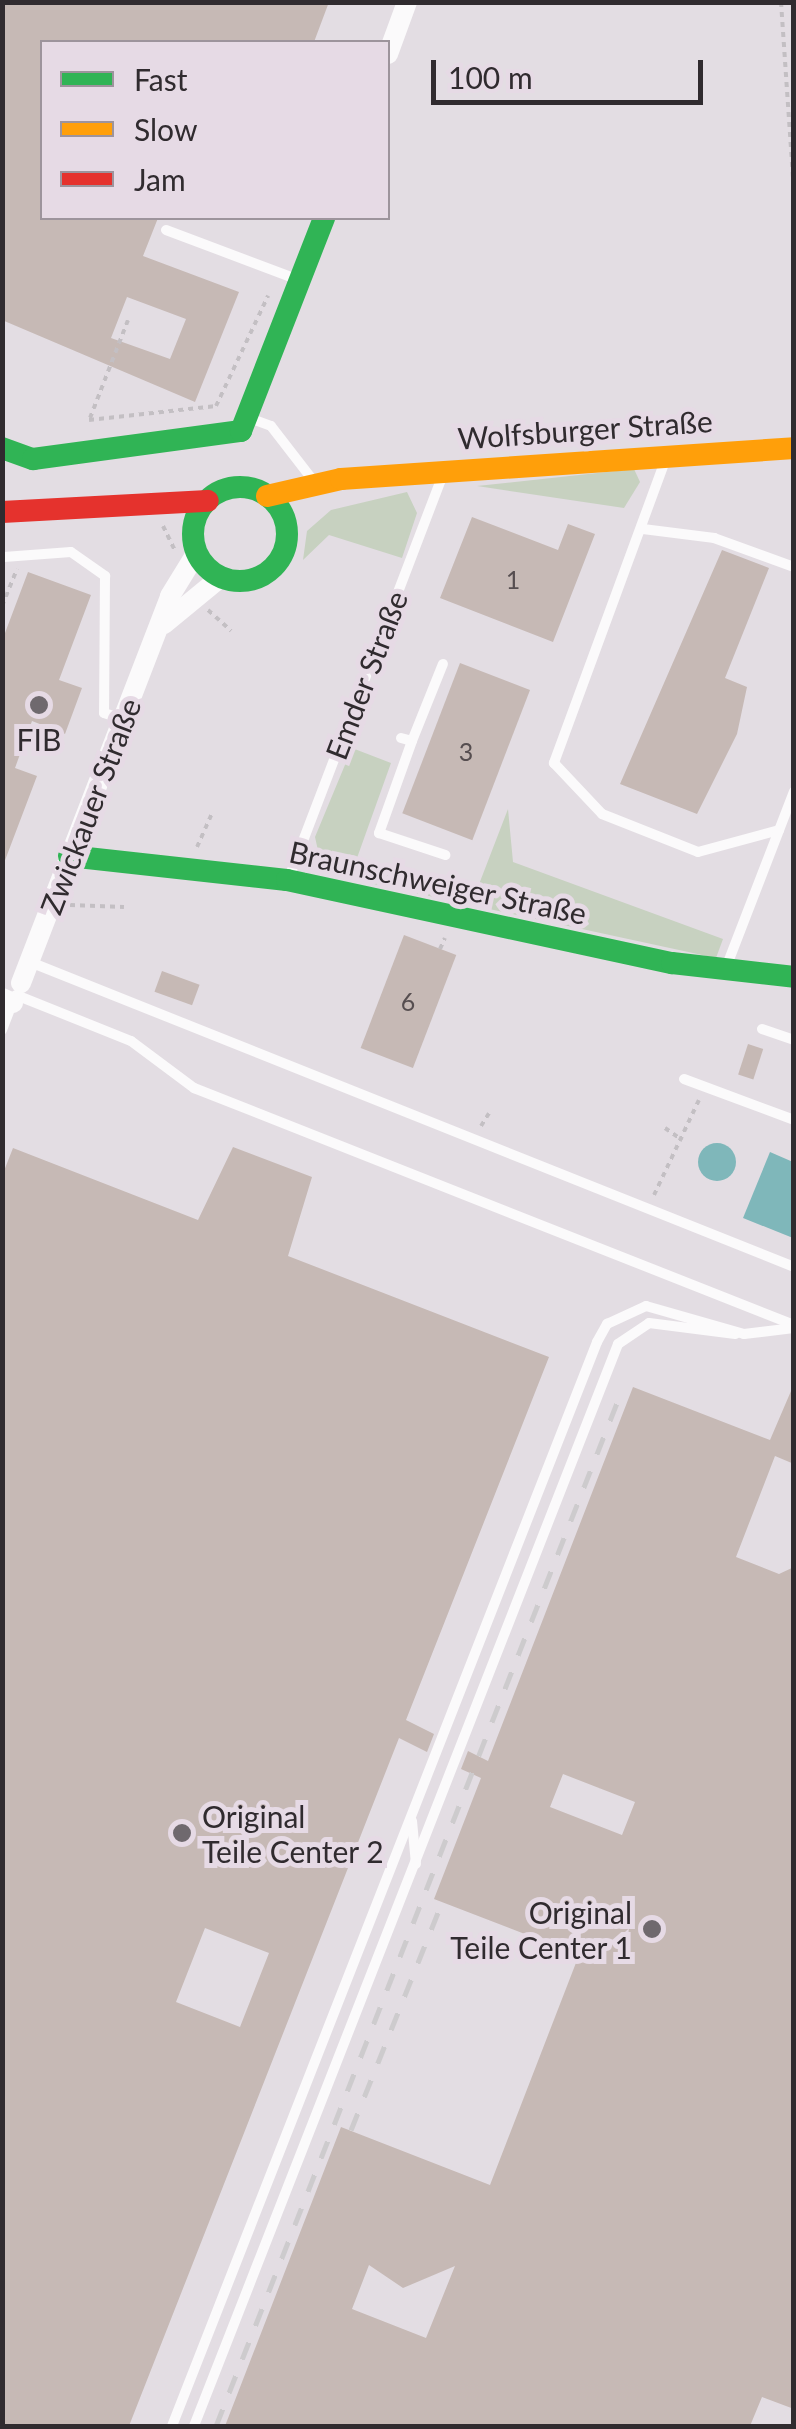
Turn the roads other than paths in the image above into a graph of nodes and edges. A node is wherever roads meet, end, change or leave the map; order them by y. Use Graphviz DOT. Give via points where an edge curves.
graph roads {
  1 [pos="408,2"];
  2 [pos="390,49"];
  3 [pos="323,220"];
  4 [pos="166,230"];
  5 [pos="300,280"];
  6 [pos="246,417"];
  7 [pos="2,448"];
  8 [pos="794,448"];
  9 [pos="664,451"];
  10 [pos="445,470"];
  11 [pos="380,476"];
  12 [pos="316,484"];
  13 [pos="268,496"];
  14 [pos="208,500"];
  15 [pos="84,504"];
  16 [pos="2,512"];
  17 [pos="286,522"];
  18 [pos="195,524"];
  19 [pos="643,529"];
  20 [pos="197,552"];
  21 [pos="4,557"];
  22 [pos="794,567"];
  23 [pos="221,577"];
  24 [pos="159,628"];
  25 [pos="443,664"];
  26 [pos="123,720"];
  27 [pos="794,791"];
  28 [pos="779,830"];
  29 [pos="445,855"];
  30 [pos="70,856"];
  31 [pos="288,880"];
  32 [pos="29,962"];
  33 [pos="725,971"];
  34 [pos="794,977"];
  35 [pos="13,995"];
  36 [pos="762,1029"];
  37 [pos="2,1030"];
  38 [pos="794,1040"];
  39 [pos="684,1079"];
  40 [pos="794,1120"];
  41 [pos="794,1267"];
  42 [pos="794,1327"];
  43 [pos="744,1334"];
  44 [pos="412,1815"];
  45 [pos="416,1866"];
  46 [pos="172,2426"];
  47 [pos="194,2426"];
  1 -- 2 [label="street"];
  3 -- 5 [label="street"];
  4 -- 5 [label="lane"];
  5 -- 6 [label="street"];
  6 -- 7 [label="street" via="241,431 33,459"];
  6 -- 12 [label="lane" via="271,426"];
  8 -- 9 [label="street, Wolfsburger Straße"];
  9 -- 10 [label="street, Wolfsburger Straße"];
  9 -- 19 [label="lane"];
  10 -- 11 [label="street, Wolfsburger Straße"];
  10 -- 31 [label="lane, Emder Straße"];
  11 -- 12 [label="street, Wolfsburger Straße"];
  11 -- 17 [label="street, Wolfsburger Straße"];
  12 -- 13 [label="street, Wolfsburger Straße"];
  13 -- 14 [label="street" via="242,488"];
  13 -- 17 [label="street"];
  14 -- 15 [label="street"];
  14 -- 18 [label="street"];
  15 -- 16 [label="street"];
  15 -- 18 [label="street"];
  17 -- 23 [label="street" via="273,568 249,580"];
  18 -- 20 [label="street"];
  19 -- 22 [label="lane" via="714,538"];
  19 -- 28 [label="lane" via="554,763 602,814 698,852"];
  20 -- 23 [label="street"];
  20 -- 24 [label="street, Zwickauer Straße"];
  21 -- 26 [label="lane" via="72,552 105,576 104,712"];
  23 -- 24 [label="street, Zwickauer Straße"];
  24 -- 26 [label="street, Zwickauer Straße"];
  25 -- 29 [label="lane" via="406,740 379,833"];
  26 -- 30 [label="street, Zwickauer Straße"];
  27 -- 28 [label="lane"];
  28 -- 33 [label="lane"];
  30 -- 31 [label="street, Braunschweiger Straße"];
  30 -- 32 [label="street, Zwickauer Straße"];
  31 -- 33 [label="street, Braunschweiger Straße"];
  32 -- 35 [label="street, Zwickauer Straße"];
  32 -- 41 [label="lane"];
  33 -- 34 [label="street, Braunschweiger Straße"];
  35 -- 37 [label="lane"];
  35 -- 42 [label="lane" via="131,1042 194,1088"];
  36 -- 38 [label="lane"];
  39 -- 40 [label="lane"];
  42 -- 43 [label="lane"];
  43 -- 44 [label="lane" via="662,1306 608,1324"];
  43 -- 45 [label="lane" via="649,1323 618,1344"];
  44 -- 45 [label="lane"];
  44 -- 46 [label="lane"];
  45 -- 47 [label="lane"];
}
